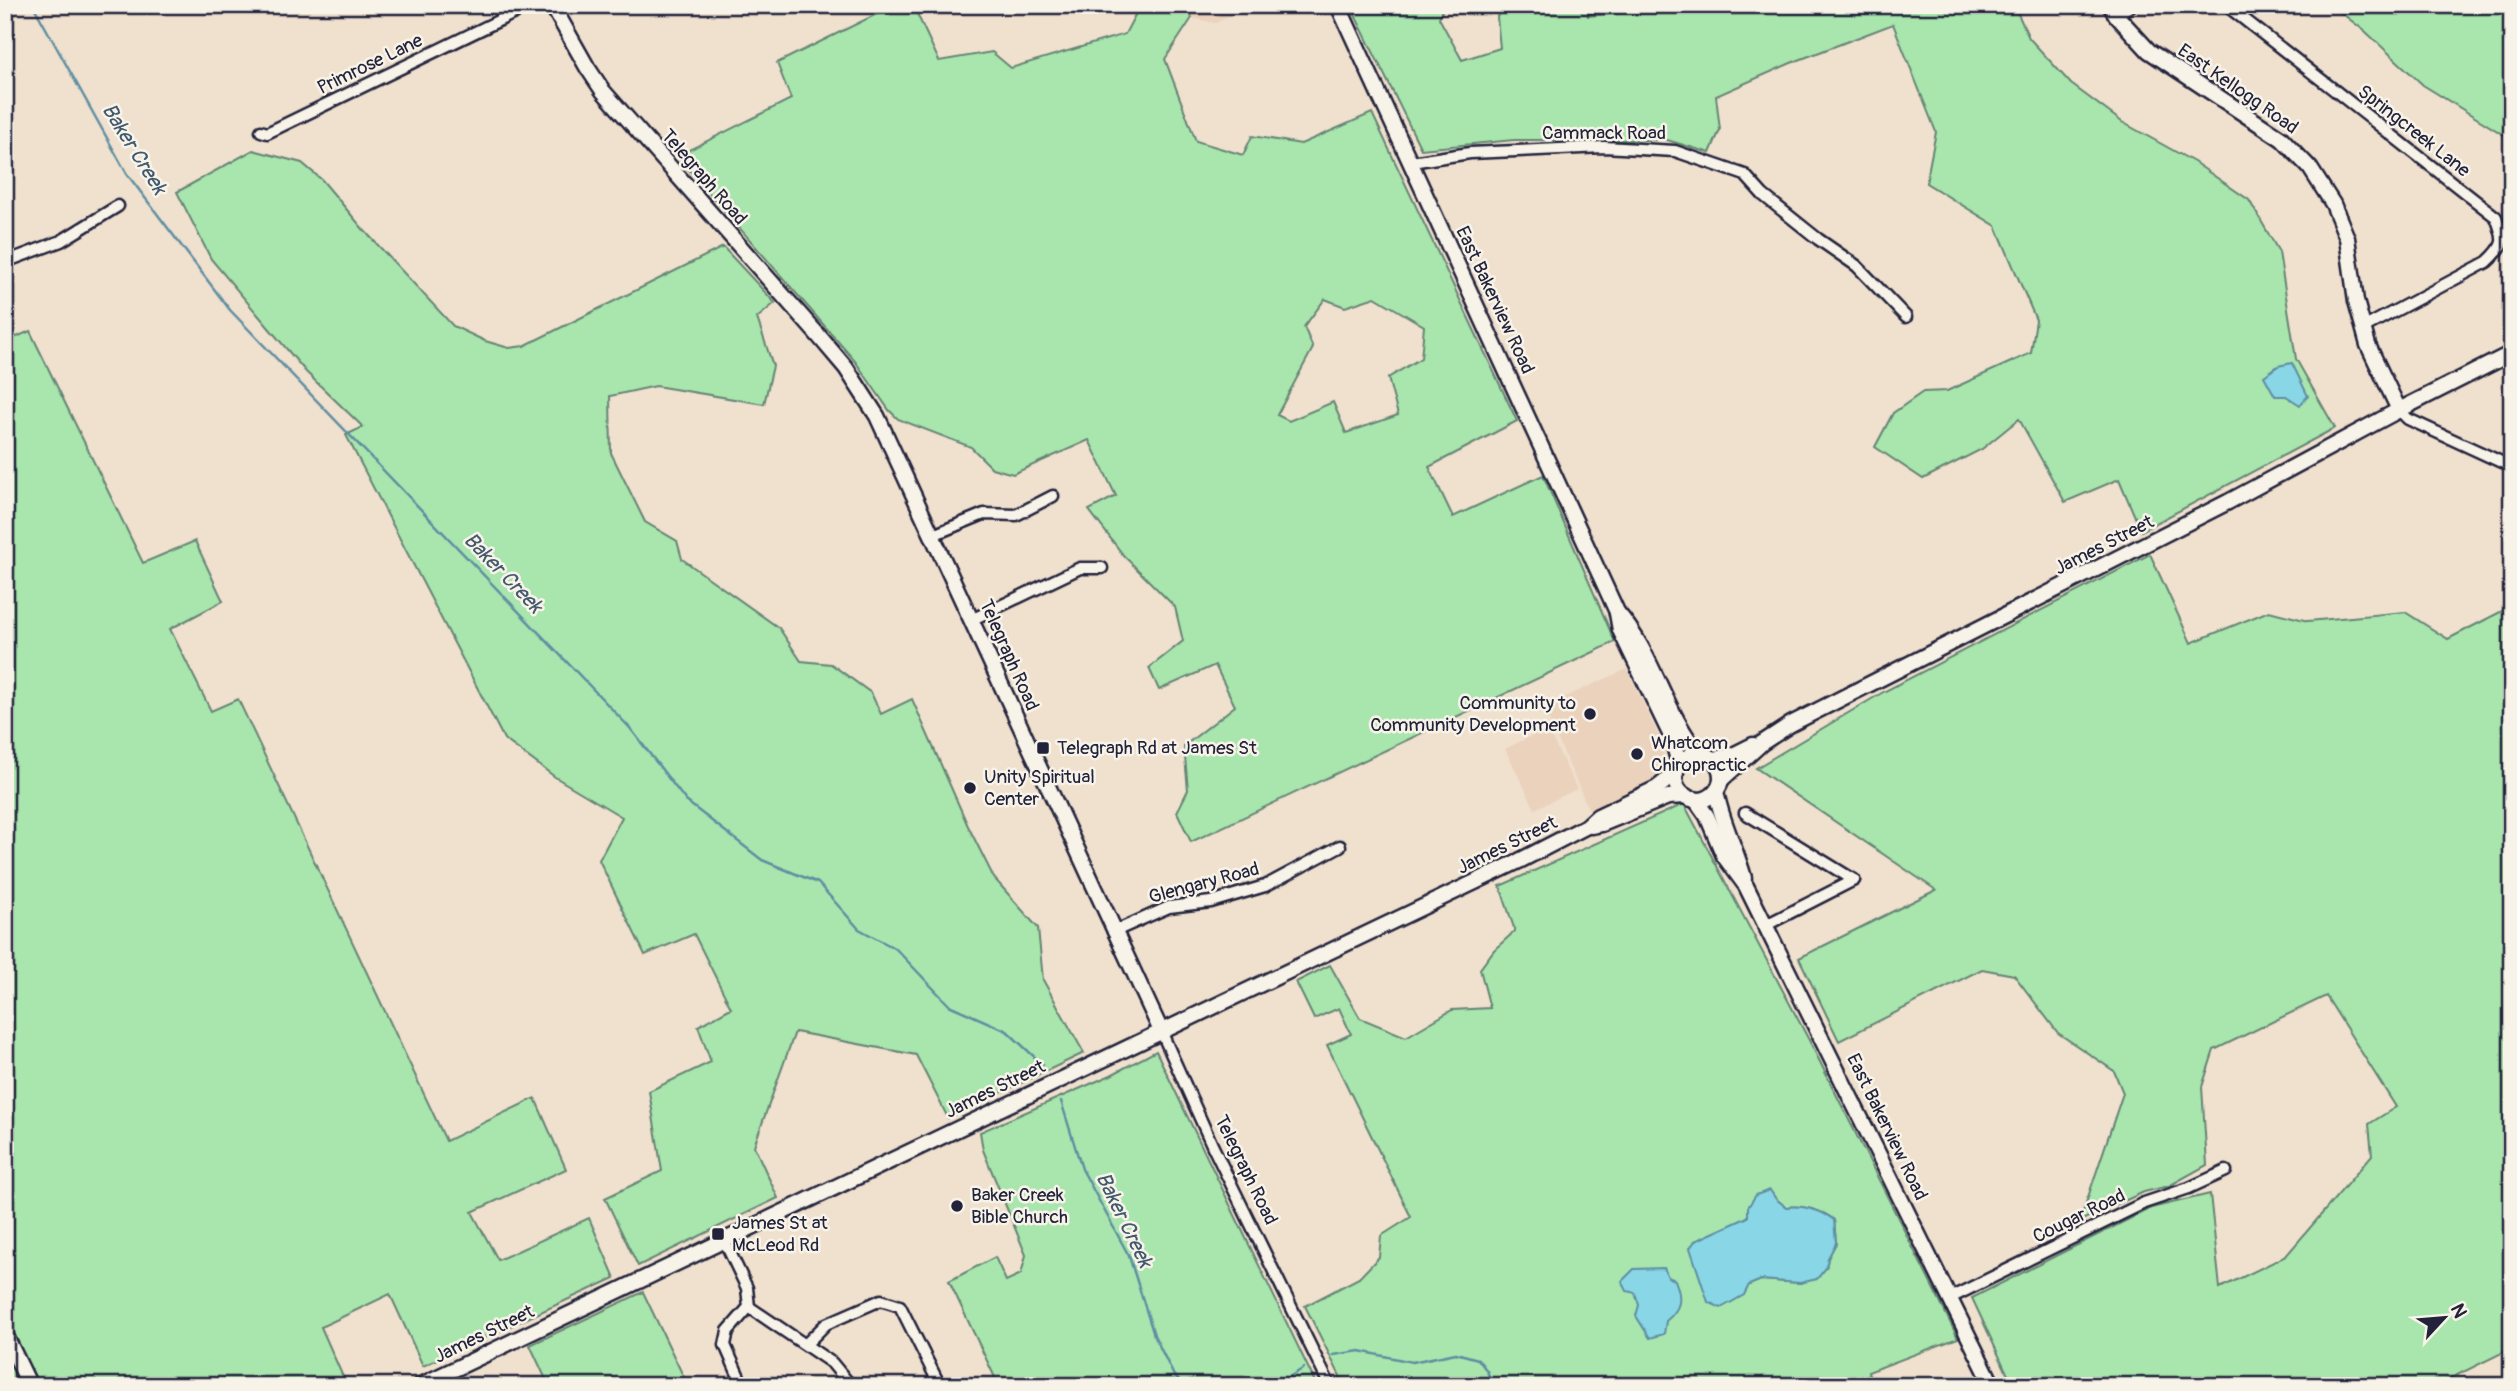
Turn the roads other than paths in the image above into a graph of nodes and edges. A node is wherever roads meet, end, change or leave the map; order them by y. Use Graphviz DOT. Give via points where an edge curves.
graph roads {
  1 [pos="531,5"];
  2 [pos="552,5"];
  3 [pos="1338,5"];
  4 [pos="2132,5"];
  5 [pos="2226,5"];
  6 [pos="2113,10"];
  7 [pos="261,131"];
  8 [pos="1411,162"];
  9 [pos="118,206"];
  10 [pos="5,262"];
  11 [pos="1906,317"];
  12 [pos="2363,328"];
  13 [pos="2512,352"];
  14 [pos="2399,410"];
  15 [pos="2512,467"];
  16 [pos="1053,496"];
  17 [pos="933,535"];
  18 [pos="1102,568"];
  19 [pos="1617,612"];
  20 [pos="971,620"];
  21 [pos="1762,743"];
  22 [pos="1699,754"];
  23 [pos="1713,759"];
  24 [pos="1678,768"];
  25 [pos="1718,785"];
  26 [pos="1690,797"];
  27 [pos="1745,813"];
  28 [pos="1587,826"];
  29 [pos="1340,846"];
  30 [pos="1746,886"];
  31 [pos="1766,925"];
  32 [pos="1114,932"];
  33 [pos="1161,1031"];
  34 [pos="2225,1171"];
  35 [pos="724,1240"];
  36 [pos="1950,1298"];
  37 [pos="749,1307"];
  38 [pos="5,1334"];
  39 [pos="806,1344"];
  40 [pos="30,1386"];
  41 [pos="419,1386"];
  42 [pos="743,1386"];
  43 [pos="851,1386"];
  44 [pos="940,1386"];
  45 [pos="1330,1386"];
  46 [pos="1993,1386"];
  1 -- 7 [label="street, Primrose Lane" via="267,133"];
  2 -- 17 [label="main road, Telegraph Road" via="603,91 846,368 877,416"];
  3 -- 8 [label="main road, East Bakerview Road"];
  4 -- 6 [label="street"];
  5 -- 12 [label="street, Springcreek Lane" via="2496,217 2503,234 2499,252"];
  6 -- 12 [label="main road, East Kellogg Road" via="2149,51 2282,139 2311,167 2347,238"];
  8 -- 11 [label="street, Cammack Road" via="1510,151 1675,150 1745,175 1781,210 1857,266"];
  8 -- 19 [label="main road, East Bakerview Road"];
  9 -- 10 [label="street" via="61,241"];
  12 -- 14 [label="main road, East Kellogg Road"];
  13 -- 14 [label="main road, James Street"];
  14 -- 15 [label="street" via="2408,419"];
  14 -- 21 [label="main road, James Street"];
  16 -- 17 [label="street" via="1016,515 984,514"];
  17 -- 20 [label="main road, Telegraph Road"];
  18 -- 20 [label="street" via="1080,568"];
  19 -- 22 [label="main road, East Bakerview Road" via="1632,629 1682,731"];
  19 -- 24 [label="main road, East Bakerview Road" via="1620,630 1672,738"];
  20 -- 32 [label="main road, Telegraph Road"];
  21 -- 23 [label="main road"];
  21 -- 25 [label="main road, James Street"];
  22 -- 23 [label="main road"];
  22 -- 24 [label="main road" via="1687,757"];
  23 -- 25 [label="main road" via="1720,769"];
  24 -- 26 [label="main road" via="1676,783"];
  24 -- 28 [label="main road, James Street" via="1657,789 1598,816"];
  25 -- 26 [label="main road" via="1705,799"];
  25 -- 30 [label="main road, East Bakerview Road" via="1719,811 1737,849"];
  26 -- 28 [label="main road, James Street" via="1668,797"];
  26 -- 30 [label="main road, East Bakerview Road" via="1707,816 1724,856"];
  27 -- 31 [label="street" via="1854,880"];
  28 -- 33 [label="main road, James Street"];
  29 -- 32 [label="street, Glengary Road" via="1265,886 1211,902 1169,907"];
  30 -- 31 [label="main road, East Bakerview Road"];
  31 -- 36 [label="main road, East Bakerview Road"];
  32 -- 33 [label="main road, Telegraph Road"];
  33 -- 35 [label="main road, James Street"];
  33 -- 45 [label="street, Telegraph Road"];
  34 -- 36 [label="street, Cougar Road" via="2144,1203"];
  35 -- 37 [label="street" via="747,1289"];
  35 -- 41 [label="main road, James Street"];
  36 -- 46 [label="main road, East Bakerview Road"];
  37 -- 39 [label="street"];
  37 -- 42 [label="street" via="732,1324 725,1345"];
  38 -- 40 [label="main road"];
  39 -- 43 [label="street" via="832,1363"];
  39 -- 44 [label="street" via="825,1324 881,1300 900,1307"];
}
